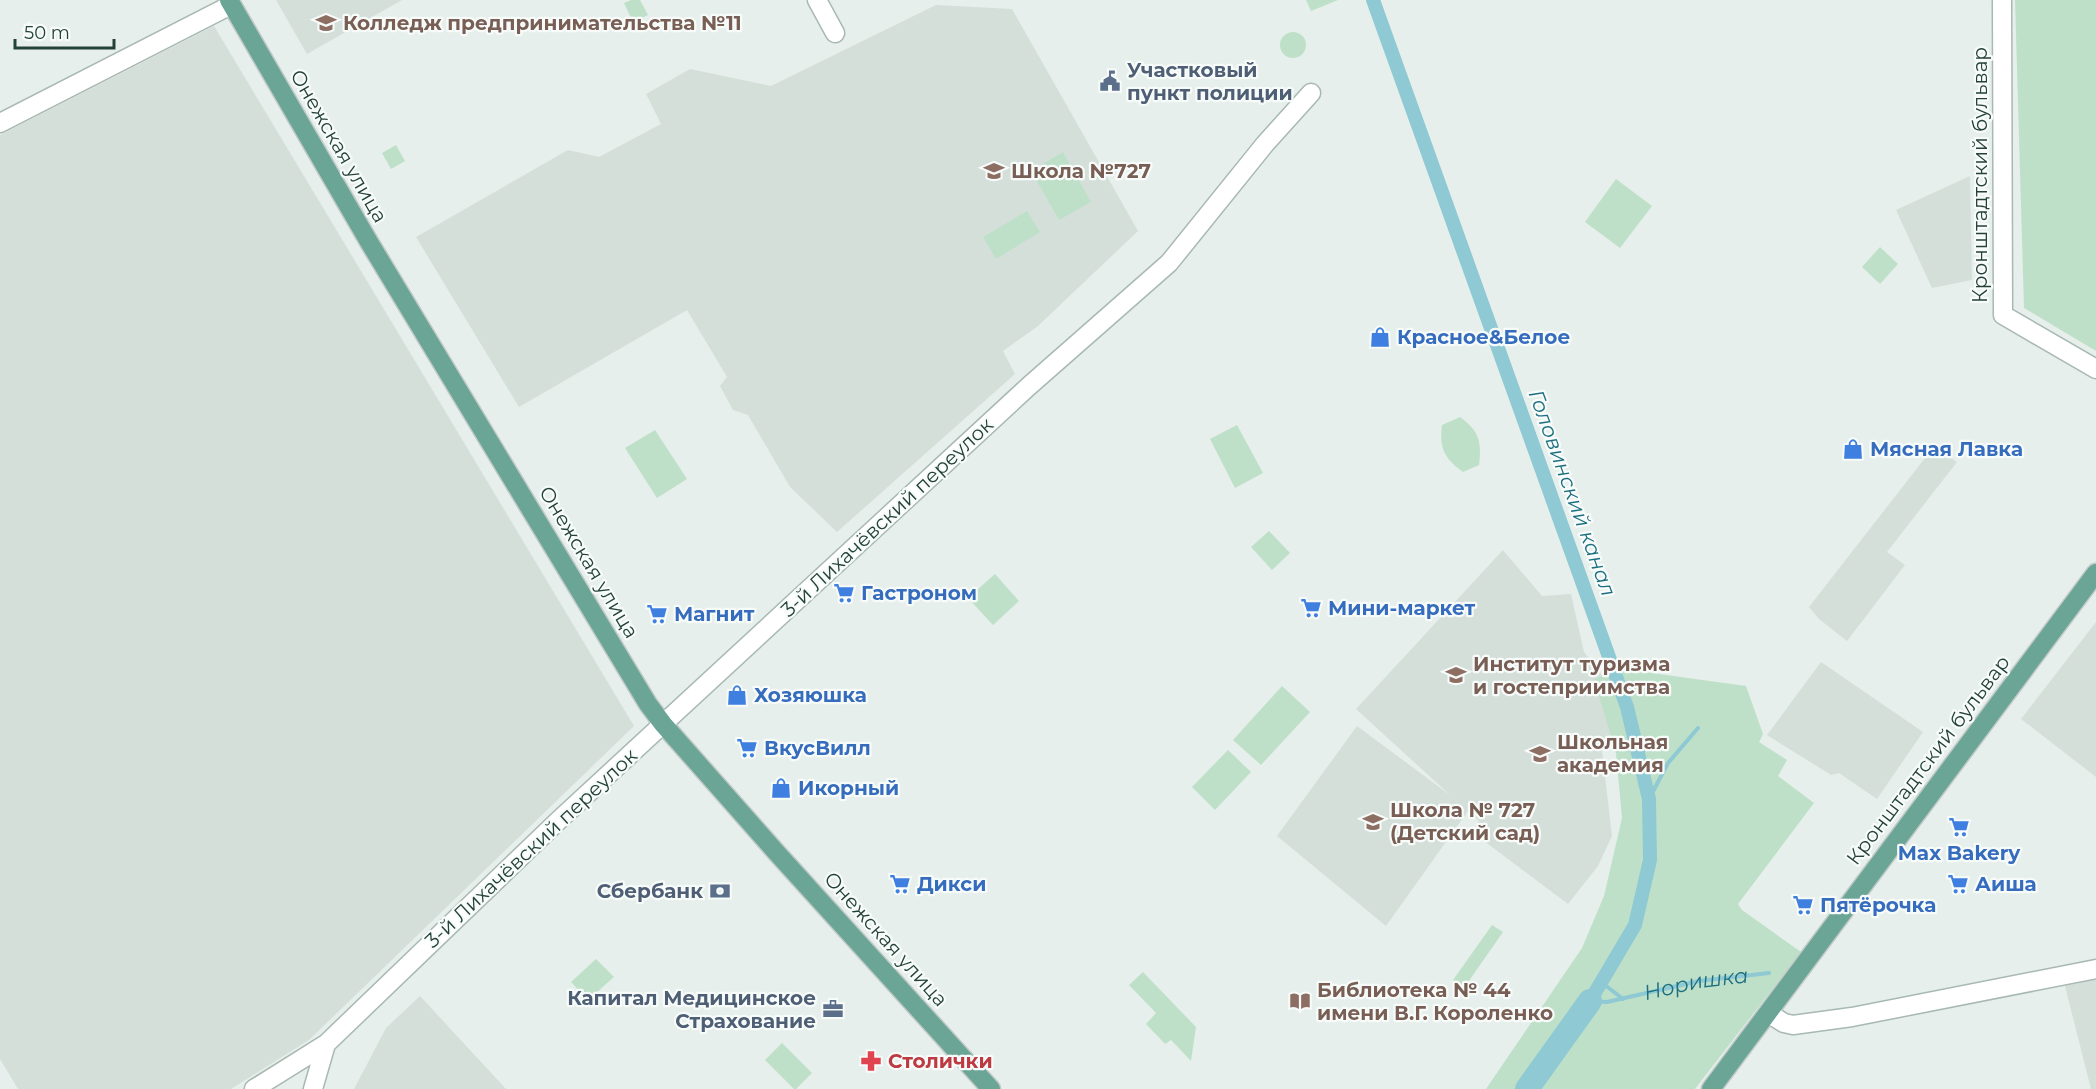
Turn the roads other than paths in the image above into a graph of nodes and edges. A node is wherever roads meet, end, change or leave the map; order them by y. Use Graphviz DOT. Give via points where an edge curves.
graph roads {
  1 [pos="817,0"];
  2 [pos="2002,0"];
  3 [pos="230,2"];
  4 [pos="835,33"];
  5 [pos="1311,93"];
  6 [pos="0,123"];
  7 [pos="2096,369"];
  8 [pos="2096,573"];
  9 [pos="663,724"];
  10 [pos="2096,969"];
  11 [pos="1768,1013"];
  12 [pos="326,1044"];
  13 [pos="254,1089"];
  14 [pos="313,1089"];
  15 [pos="991,1089"];
  16 [pos="1711,1089"];
  1 -- 4 [label="street"];
  2 -- 7 [label="street, Кронштадтский бульвар" via="2003,315"];
  3 -- 6 [label="street"];
  3 -- 9 [label="main road, Онежская улица" via="369,242"];
  5 -- 9 [label="street, 3-й Лихачёвский переулок" via="1169,263 1029,386"];
  8 -- 11 [label="main road, Кронштадтский бульвар"];
  9 -- 12 [label="street, 3-й Лихачёвский переулок"];
  9 -- 15 [label="main road, Онежская улица"];
  10 -- 11 [label="street" via="1832,1020 1793,1025"];
  11 -- 16 [label="main road, Кронштадтский бульвар"];
  12 -- 13 [label="street, 3-й Лихачёвский переулок"];
  12 -- 14 [label="street"];
}
